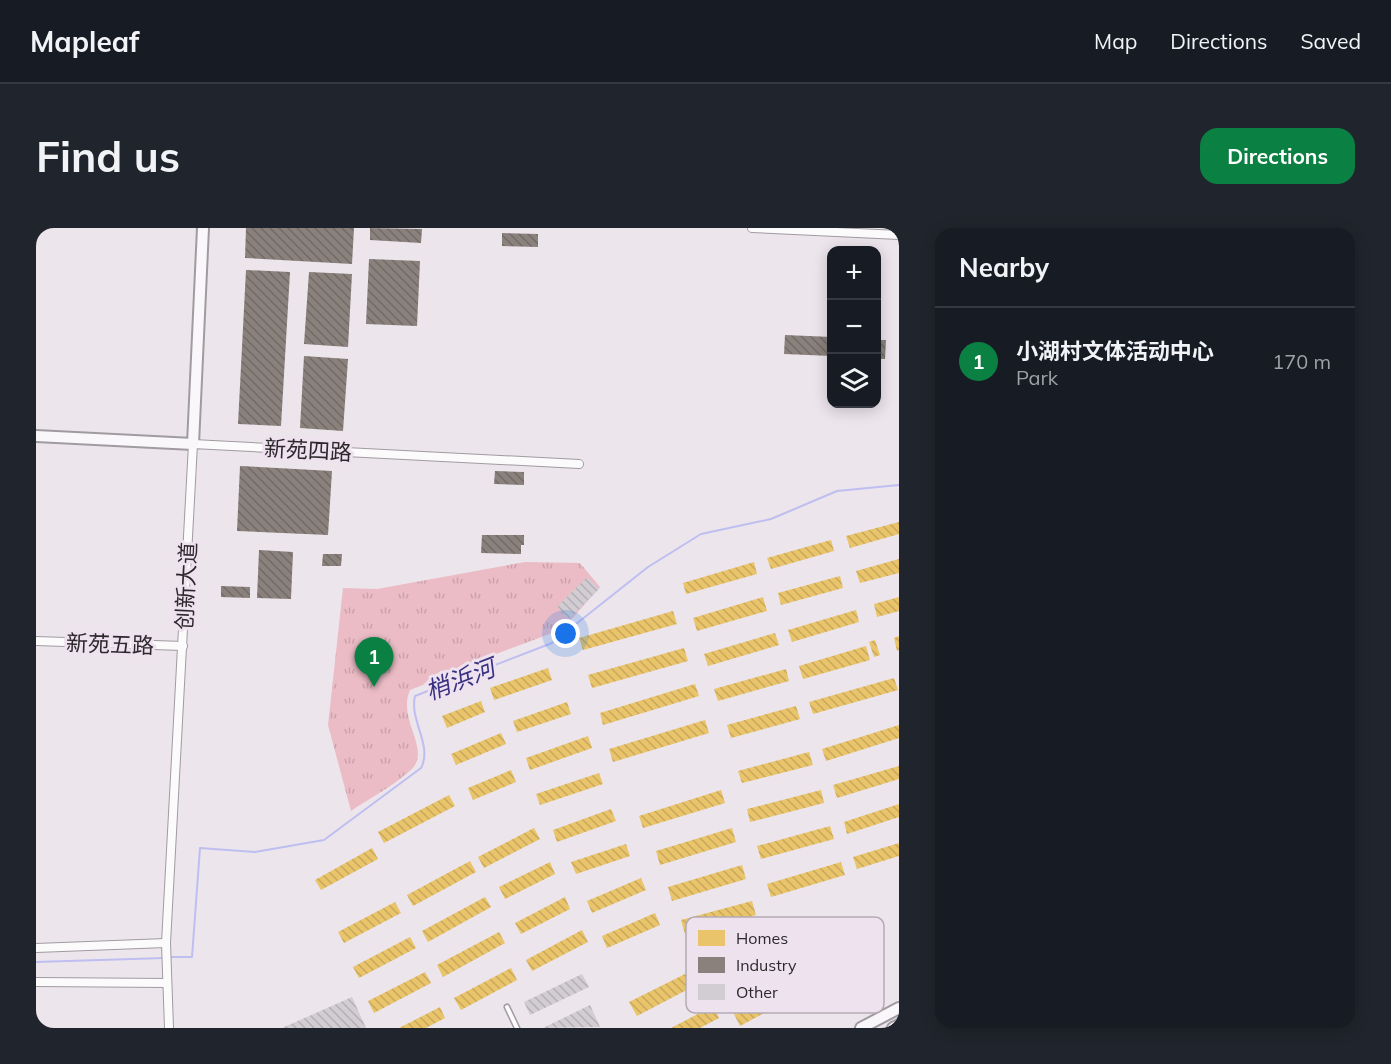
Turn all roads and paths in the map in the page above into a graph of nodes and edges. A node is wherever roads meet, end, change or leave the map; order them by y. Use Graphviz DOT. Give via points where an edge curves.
graph roads {
  1 [pos="203,228"];
  2 [pos="752,228"];
  3 [pos="899,235"];
  4 [pos="36,436"];
  5 [pos="193,444"];
  6 [pos="579,464"];
  7 [pos="36,641"];
  8 [pos="183,646"];
  9 [pos="166,943"];
  10 [pos="36,948"];
  11 [pos="36,982"];
  12 [pos="167,983"];
  13 [pos="507,1007"];
  14 [pos="899,1008"];
  15 [pos="899,1025"];
  16 [pos="169,1028"];
  17 [pos="517,1028"];
  18 [pos="861,1028"];
  19 [pos="893,1028"];
  1 -- 5 [label="street, 创新大道"];
  2 -- 3 [label="street"];
  4 -- 5 [label="street, 新苑四路"];
  5 -- 6 [label="street, 新苑四路"];
  5 -- 8 [label="street, 创新大道"];
  7 -- 8 [label="street, 新苑五路"];
  8 -- 9 [label="street, 创新大道"];
  9 -- 10 [label="street"];
  9 -- 12 [label="street, 创新大道"];
  11 -- 12 [label="street"];
  12 -- 16 [label="street, 创新大道"];
  13 -- 17 [label="lane"];
  14 -- 18 [label="street"];
  15 -- 19 [label="street"];
}
